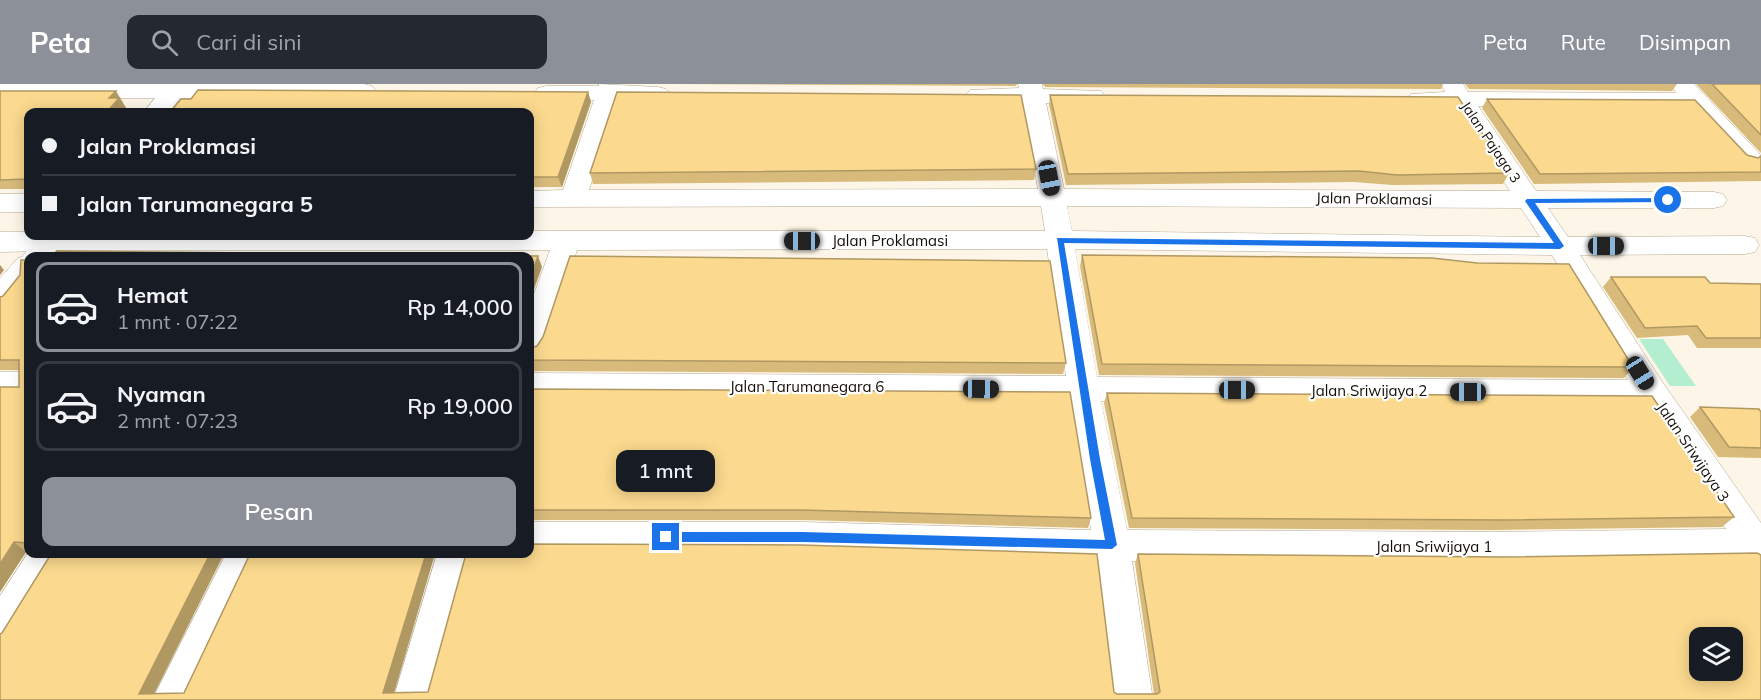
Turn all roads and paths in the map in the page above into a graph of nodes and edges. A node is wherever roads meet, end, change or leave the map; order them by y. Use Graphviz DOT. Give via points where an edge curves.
graph roads {
  1 [pos="176,87"];
  2 [pos="340,87"];
  3 [pos="8,89"];
  4 [pos="609,89"];
  5 [pos="1031,90"];
  6 [pos="385,91"];
  7 [pos="1457,92"];
  8 [pos="1689,92"];
  9 [pos="525,93"];
  10 [pos="678,94"];
  11 [pos="961,95"];
  12 [pos="1116,96"];
  13 [pos="1402,99"];
  14 [pos="159,108"];
  15 [pos="1749,157"];
  16 [pos="573,199"];
  17 [pos="1053,199"];
  18 [pos="534,200"];
  19 [pos="1714,200"];
  20 [pos="1529,201"];
  21 [pos="0,203"];
  22 [pos="24,203"];
  23 [pos="1060,240"];
  24 [pos="0,242"];
  25 [pos="567,242"];
  26 [pos="46,244"];
  27 [pos="1745,245"];
  28 [pos="1560,246"];
  29 [pos="24,270"];
  30 [pos="0,297"];
  31 [pos="534,335"];
  32 [pos="0,384"];
  33 [pos="24,384"];
  34 [pos="534,385"];
  35 [pos="1085,390"];
  36 [pos="1652,392"];
  37 [pos="534,537"];
  38 [pos="1112,545"];
  39 [pos="1759,548"];
  40 [pos="45,558"];
  41 [pos="242,558"];
  42 [pos="454,558"];
  43 [pos="0,628"];
  44 [pos="172,700"];
  45 [pos="413,700"];
  46 [pos="1133,700"];
  1 -- 2 [label="street"];
  1 -- 3 [label="street"];
  1 -- 14 [label="main road"];
  2 -- 6 [label="street"];
  4 -- 9 [label="street"];
  4 -- 10 [label="street"];
  4 -- 16 [label="street"];
  5 -- 11 [label="street"];
  5 -- 12 [label="street"];
  5 -- 17 [label="street"];
  7 -- 8 [label="street"];
  7 -- 13 [label="street"];
  7 -- 20 [label="street, Jalan Pajaga 3"];
  8 -- 15 [label="street"];
  16 -- 17 [label="street, Jalan Proklamasi"];
  16 -- 18 [label="street, Jalan Proklamasi"];
  17 -- 20 [label="street, Jalan Proklamasi"];
  17 -- 23 [label="street"];
  19 -- 20 [label="street, Jalan Proklamasi"];
  20 -- 28 [label="street, Jalan Sriwijaya 3"];
  21 -- 22 [label="main road"];
  23 -- 25 [label="street, Jalan Proklamasi"];
  23 -- 28 [label="street, Jalan Proklamasi"];
  23 -- 35 [label="street"];
  24 -- 26 [label="main road, Jalan Proklamasi"];
  25 -- 26 [label="street, Jalan Proklamasi"];
  25 -- 31 [label="street"];
  27 -- 28 [label="street, Jalan Proklamasi"];
  28 -- 36 [label="street, Jalan Sriwijaya 3"];
  29 -- 30 [label="main road"];
  32 -- 33 [label="street"];
  34 -- 35 [label="street, Jalan Tarumanegara 6"];
  35 -- 36 [label="street, Jalan Sriwijaya 2"];
  35 -- 38 [label="street"];
  36 -- 39 [label="street, Jalan Sriwijaya 3"];
  37 -- 38 [label="street, Jalan Sriwijaya 1" via="802,537"];
  38 -- 39 [label="street, Jalan Sriwijaya 1"];
  38 -- 46 [label="street"];
  40 -- 43 [label="street"];
  41 -- 44 [label="street"];
  42 -- 45 [label="street"];
}
